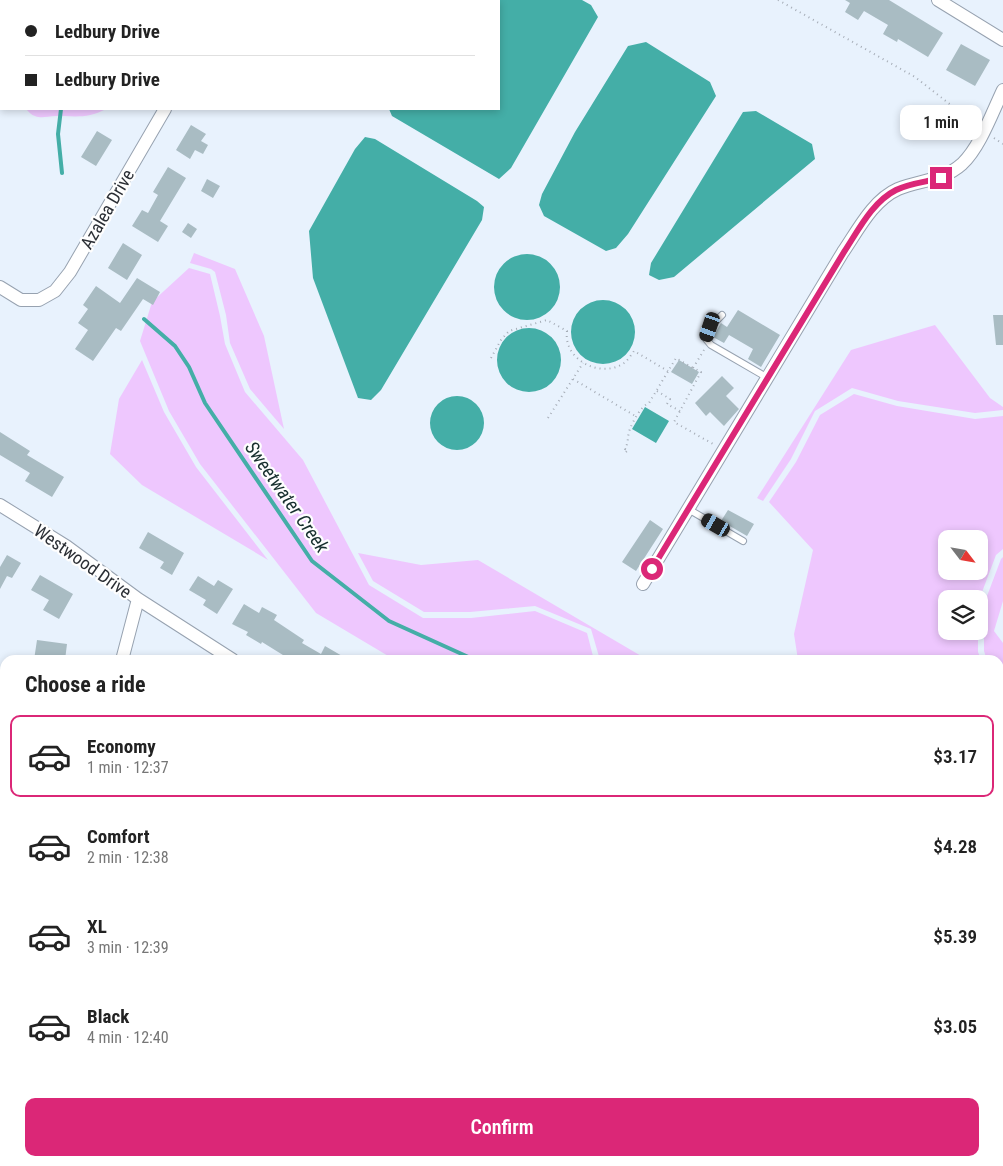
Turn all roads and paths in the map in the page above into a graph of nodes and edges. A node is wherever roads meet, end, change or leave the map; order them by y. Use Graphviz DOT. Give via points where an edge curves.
graph roads {
  1 [pos="778,0"];
  2 [pos="938,0"];
  3 [pos="1003,40"];
  4 [pos="1003,90"];
  5 [pos="164,110"];
  6 [pos="983,131"];
  7 [pos="1003,144"];
  8 [pos="0,287"];
  9 [pos="722,315"];
  10 [pos="709,342"];
  11 [pos="491,358"];
  12 [pos="583,363"];
  13 [pos="693,368"];
  14 [pos="668,371"];
  15 [pos="768,378"];
  16 [pos="573,379"];
  17 [pos="656,391"];
  18 [pos="680,410"];
  19 [pos="637,417"];
  20 [pos="548,418"];
  21 [pos="724,450"];
  22 [pos="626,452"];
  23 [pos="0,505"];
  24 [pos="688,509"];
  25 [pos="743,541"];
  26 [pos="643,584"];
  27 [pos="138,599"];
  28 [pos="123,655"];
  29 [pos="225,655"];
  1 -- 6 [label="path" via="915,77"];
  2 -- 3 [label="street"];
  4 -- 6 [label="street"];
  5 -- 8 [label="street, Azalea Drive" via="70,272 55,291 39,300 21,300"];
  6 -- 7 [label="path"];
  6 -- 15 [label="street" via="968,157 950,173 897,189 884,197 870,213"];
  9 -- 10 [label="lane" via="710,327 706,339"];
  10 -- 13 [label="path"];
  10 -- 15 [label="lane"];
  11 -- 12 [label="path" via="509,331 547,320 567,331 570,350"];
  12 -- 14 [label="path" via="599,369 617,367 634,351"];
  12 -- 16 [label="path"];
  13 -- 14 [label="path" via="676,358"];
  13 -- 18 [label="path" via="701,372"];
  14 -- 17 [label="path"];
  15 -- 21 [label="street"];
  16 -- 19 [label="path"];
  16 -- 20 [label="path"];
  17 -- 18 [label="path" via="670,399 668,404"];
  17 -- 19 [label="path"];
  18 -- 21 [label="path" via="674,422"];
  19 -- 22 [label="path" via="629,430"];
  21 -- 24 [label="street"];
  23 -- 27 [label="street, Westwood Drive" via="66,546"];
  24 -- 25 [label="lane"];
  24 -- 26 [label="street"];
  27 -- 28 [label="street, Westwood Drive"];
  27 -- 29 [label="street"];
}
